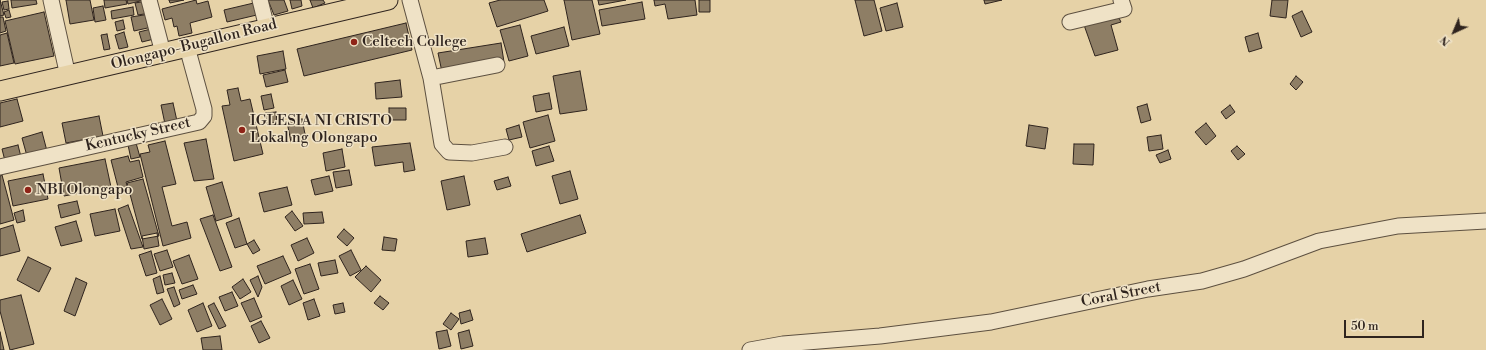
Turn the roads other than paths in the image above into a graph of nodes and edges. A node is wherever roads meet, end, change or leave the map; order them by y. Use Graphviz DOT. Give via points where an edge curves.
graph roads {
  1 [pos="51,0"];
  2 [pos="149,0"];
  3 [pos="260,0"];
  4 [pos="388,0"];
  5 [pos="410,0"];
  6 [pos="1122,0"];
  7 [pos="1070,22"];
  8 [pos="267,28"];
  9 [pos="187,47"];
  10 [pos="163,53"];
  11 [pos="497,65"];
  12 [pos="68,76"];
  13 [pos="432,78"];
  14 [pos="0,91"];
  15 [pos="505,147"];
  16 [pos="0,167"];
  17 [pos="1486,221"];
  18 [pos="750,350"];
  1 -- 12 [label="street"];
  2 -- 10 [label="street"];
  3 -- 8 [label="street"];
  4 -- 8 [label="main road, Olongapo-Bugallon Road"];
  5 -- 13 [label="street"];
  6 -- 7 [label="street" via="1124,8"];
  8 -- 9 [label="main road, Olongapo-Bugallon Road"];
  9 -- 10 [label="main road, Olongapo-Bugallon Road"];
  9 -- 16 [label="street, Kentucky Street" via="204,109 204,116 199,122"];
  10 -- 12 [label="main road, Olongapo-Bugallon Road"];
  11 -- 13 [label="street"];
  12 -- 14 [label="main road, Olongapo-Bugallon Road"];
  13 -- 15 [label="street" via="442,144 449,152 472,153"];
  17 -- 18 [label="street, Coral Street" via="1398,226 1319,241 1244,269 1202,281 1148,289 992,322 880,336 783,344"];
}
